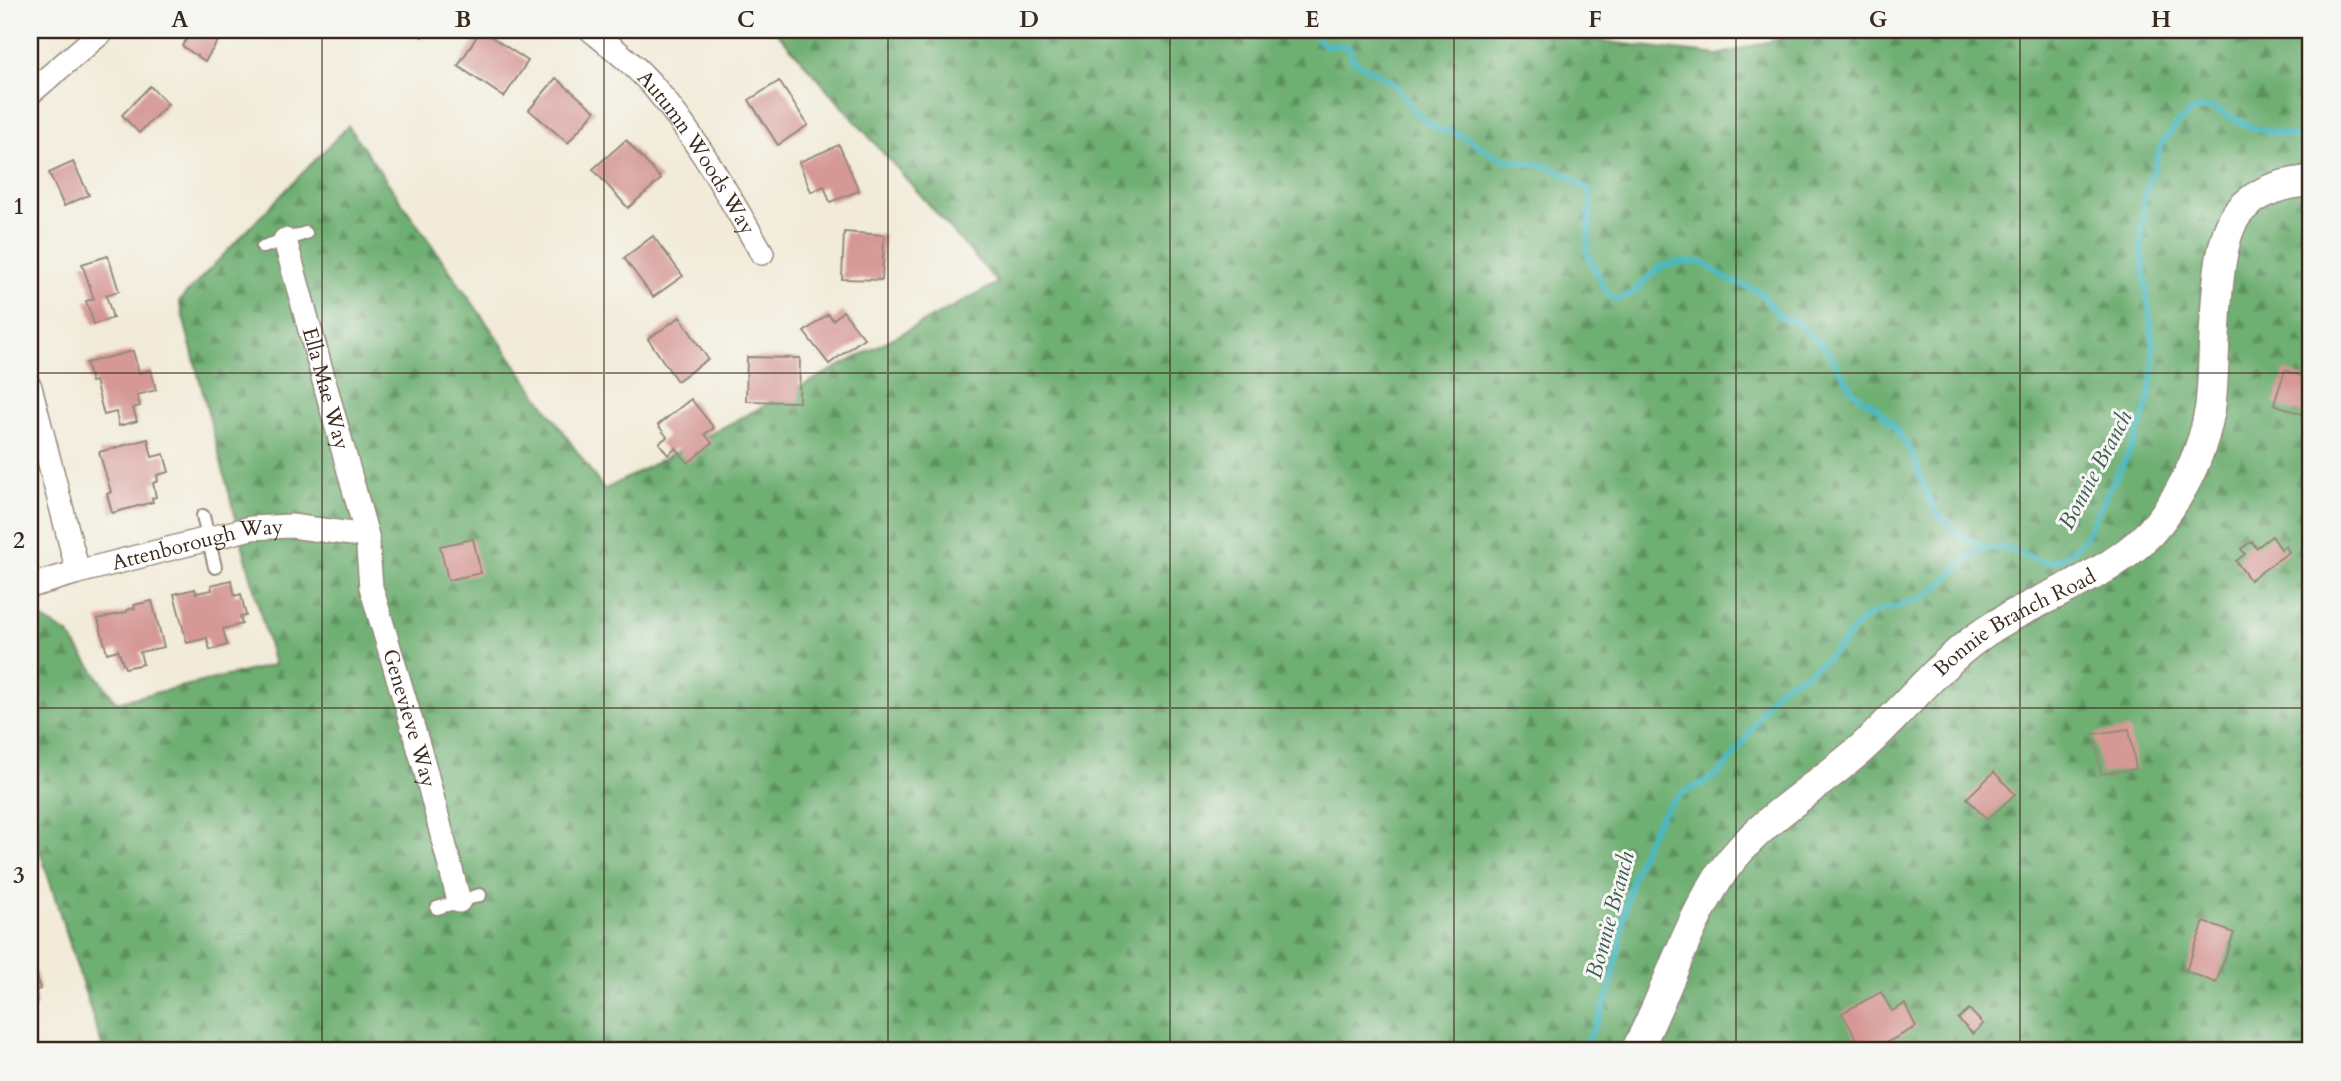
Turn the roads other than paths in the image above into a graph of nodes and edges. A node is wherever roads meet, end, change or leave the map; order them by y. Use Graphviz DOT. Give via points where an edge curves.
graph roads {
  1 [pos="104,30"];
  2 [pos="591,30"];
  3 [pos="30,93"];
  4 [pos="2311,181"];
  5 [pos="295,237"];
  6 [pos="263,247"];
  7 [pos="762,253"];
  8 [pos="30,387"];
  9 [pos="206,527"];
  10 [pos="367,536"];
  11 [pos="215,566"];
  12 [pos="78,572"];
  13 [pos="30,586"];
  14 [pos="459,901"];
  15 [pos="1636,1051"];
  1 -- 3 [label="street"];
  2 -- 7 [label="street, Autumn Woods Way" via="653,85 681,121"];
  4 -- 15 [label="street, Bonnie Branch Road" via="2267,190 2236,214 2220,270 2207,420 2193,469 2152,531 2128,553 1975,639 1945,663 1863,747 1740,850 1702,908"];
  5 -- 6 [label="lane"];
  5 -- 10 [label="street, Ella Mae Way"];
  8 -- 12 [label="street"];
  9 -- 10 [label="street, Attenborough Way" via="290,526"];
  9 -- 11 [label="lane"];
  9 -- 12 [label="street, Attenborough Way"];
  10 -- 14 [label="street, Genevieve Way" via="371,587"];
  12 -- 13 [label="street, Attenborough Way"];
}
